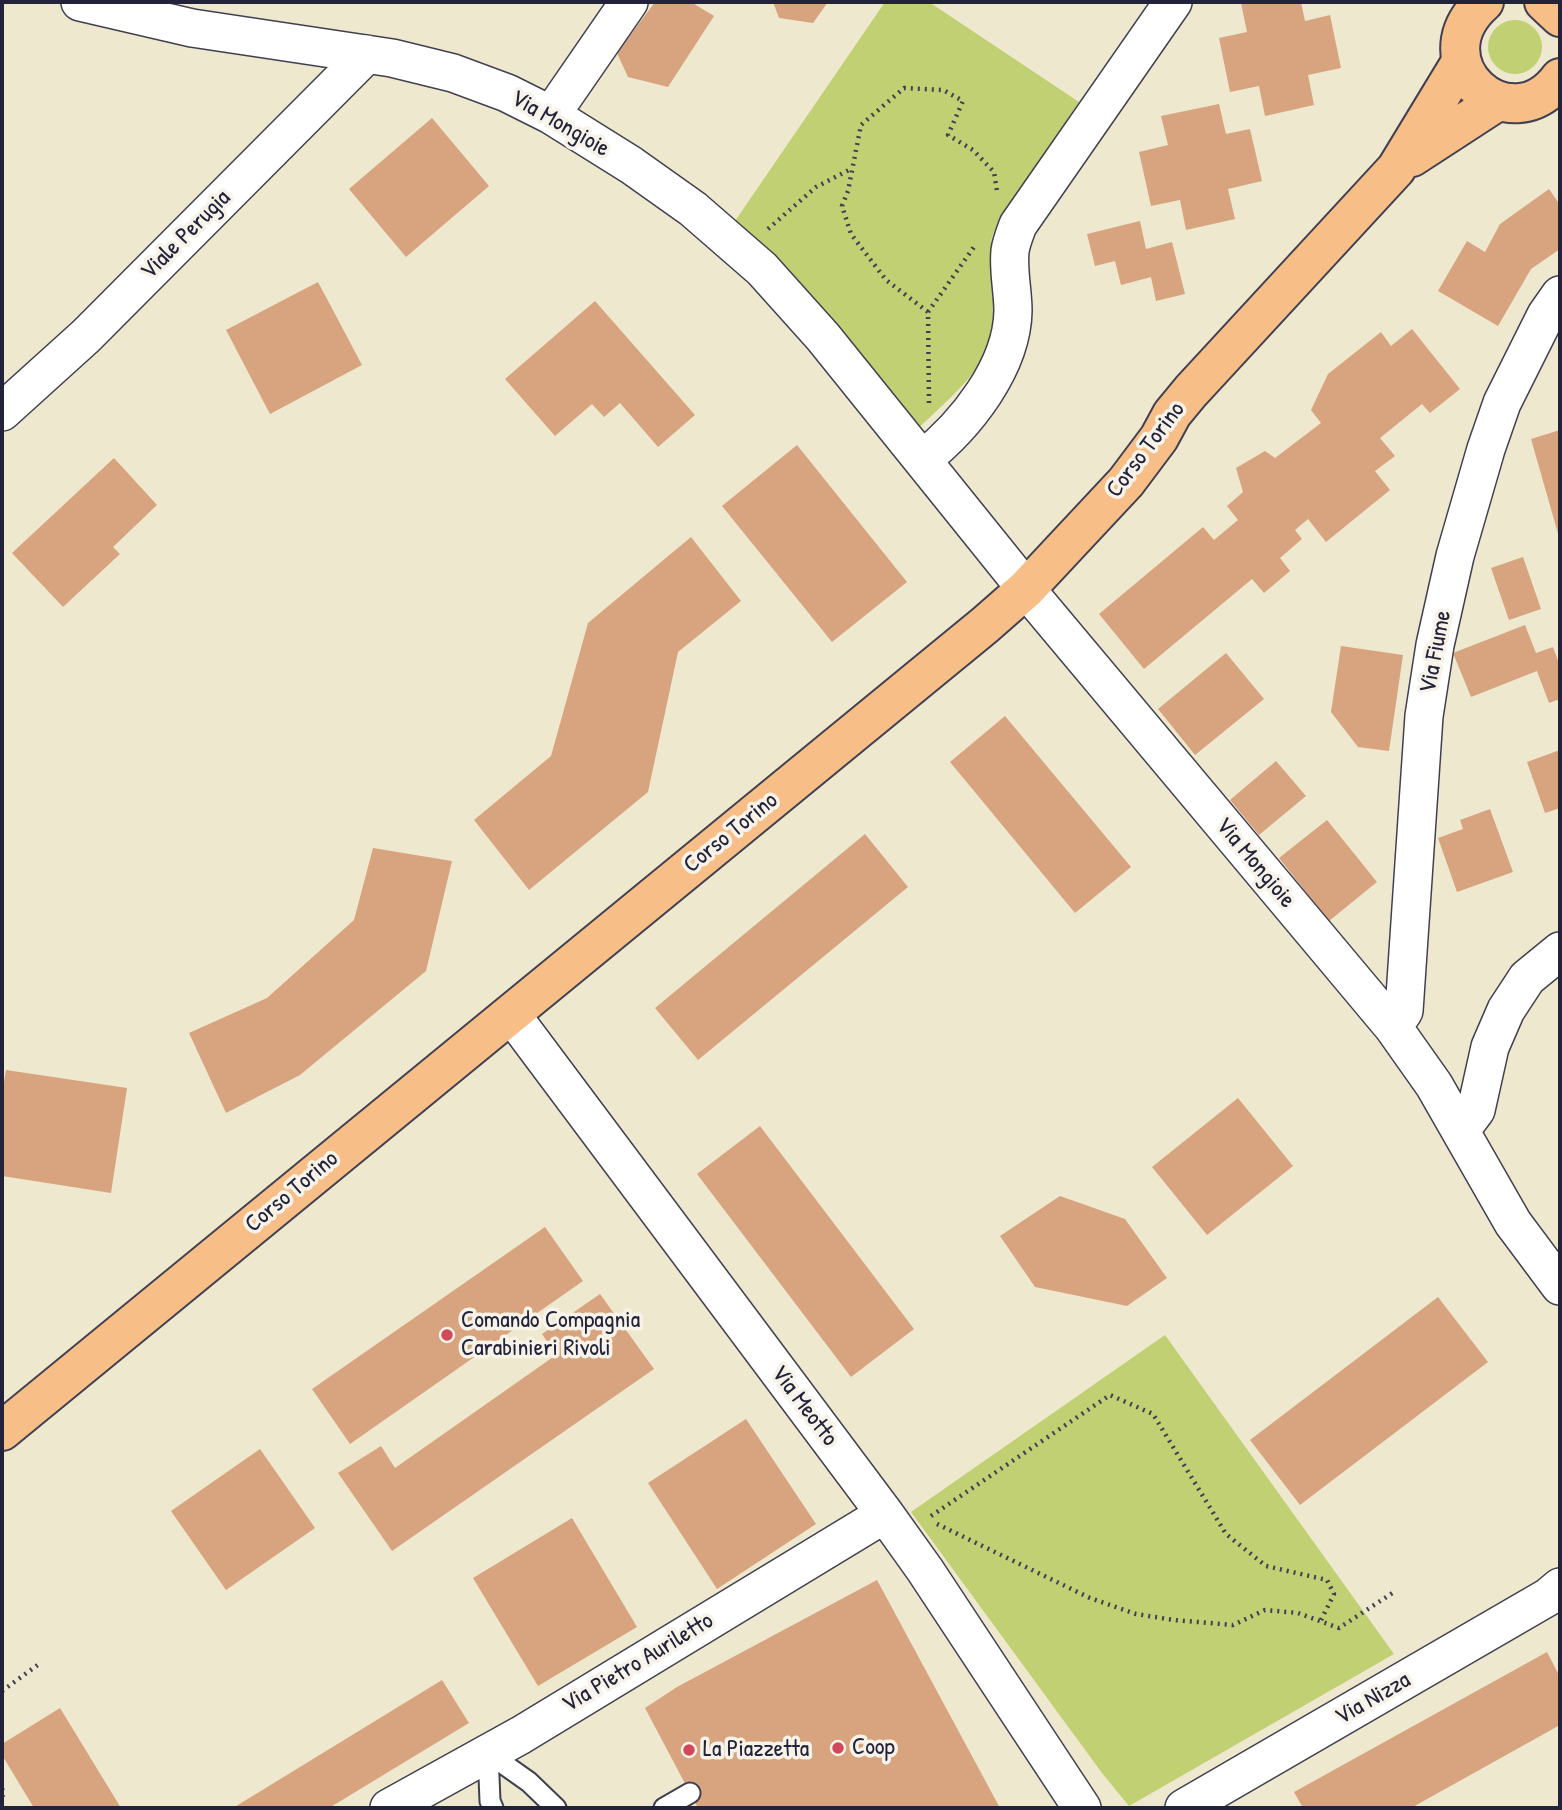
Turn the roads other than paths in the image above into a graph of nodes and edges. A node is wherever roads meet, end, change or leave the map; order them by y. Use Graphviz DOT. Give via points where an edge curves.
graph roads {
  1 [pos="80,2"];
  2 [pos="629,2"];
  3 [pos="1173,2"];
  4 [pos="1484,2"];
  5 [pos="1544,2"];
  6 [pos="1560,17"];
  7 [pos="367,54"];
  8 [pos="1461,62"];
  9 [pos="1558,83"];
  10 [pos="1499,101"];
  11 [pos="551,115"];
  12 [pos="1396,169"];
  13 [pos="1560,295"];
  14 [pos="2,411"];
  15 [pos="927,456"];
  16 [pos="1026,589"];
  17 [pos="1560,951"];
  18 [pos="511,1014"];
  19 [pos="1393,1027"];
  20 [pos="1461,1130"];
  21 [pos="1560,1286"];
  22 [pos="2,1431"];
  23 [pos="884,1514"];
  24 [pos="1560,1587"];
  25 [pos="488,1753"];
  26 [pos="690,1793"];
  27 [pos="390,1808"];
  28 [pos="493,1808"];
  29 [pos="556,1808"];
  30 [pos="664,1808"];
  31 [pos="1082,1808"];
  32 [pos="1184,1808"];
  1 -- 7 [label="street, Via Mongioie" via="192,28"];
  2 -- 11 [label="street"];
  3 -- 15 [label="street" via="1018,225 1010,250 1011,336 1003,361 970,413"];
  4 -- 8 [label="main road" via="1464,26"];
  5 -- 6 [label="main road"];
  7 -- 11 [label="street, Via Mongioie" via="453,73"];
  7 -- 14 [label="street, Viale Perugia" via="86,336"];
  8 -- 10 [label="main road" via="1475,88"];
  8 -- 12 [label="main road, Corso Torino"];
  9 -- 10 [label="main road" via="1530,102"];
  10 -- 12 [label="main road, Corso Torino"];
  11 -- 15 [label="street, Via Mongioie" via="693,209 762,269"];
  12 -- 16 [label="main road, Corso Torino" via="1191,391 1126,482"];
  13 -- 19 [label="street, Via Fiume" via="1503,403 1455,556 1424,716 1404,1011"];
  15 -- 16 [label="street, Via Mongioie"];
  16 -- 18 [label="main road, Corso Torino"];
  16 -- 19 [label="street, Via Mongioie"];
  17 -- 20 [label="street" via="1527,978 1506,1010 1490,1047 1476,1110"];
  18 -- 22 [label="main road, Corso Torino"];
  18 -- 23 [label="street, Via Meotto"];
  19 -- 20 [label="street, Via Mongioie"];
  20 -- 21 [label="street, Via Mongioie" via="1513,1223"];
  23 -- 25 [label="street, Via Pietro Auriletto"];
  23 -- 31 [label="street, Via Meotto"];
  24 -- 32 [label="street, Via Nizza"];
  25 -- 27 [label="street, Via Pietro Auriletto"];
  25 -- 28 [label="lane"];
  25 -- 29 [label="lane"];
  26 -- 30 [label="lane"];
}
